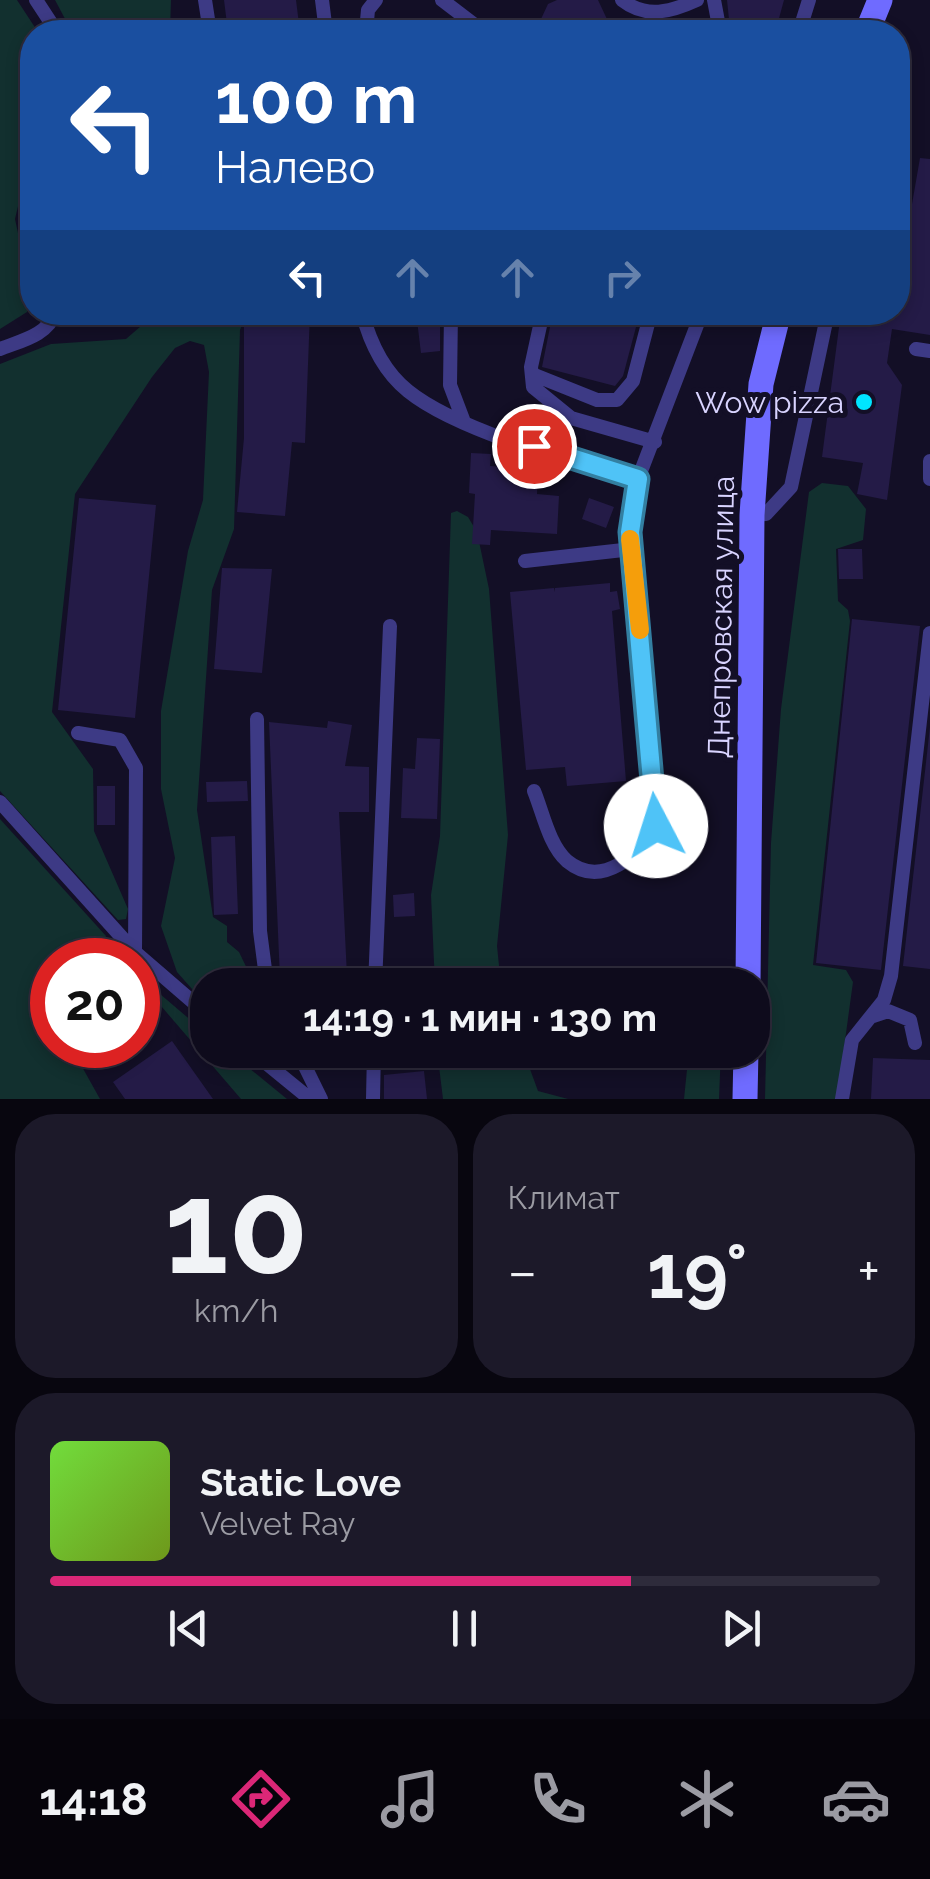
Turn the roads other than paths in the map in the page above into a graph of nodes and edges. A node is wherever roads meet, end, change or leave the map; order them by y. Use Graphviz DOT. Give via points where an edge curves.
graph roads {
  1 [pos="442,0"];
  2 [pos="622,0"];
  3 [pos="697,0"];
  4 [pos="468,20"];
  5 [pos="48,325"];
  6 [pos="365,325"];
  7 [pos="452,325"];
  8 [pos="541,325"];
  9 [pos="648,325"];
  10 [pos="697,325"];
  11 [pos="775,325"];
  12 [pos="825,325"];
  13 [pos="0,349"];
  14 [pos="532,374"];
  15 [pos="464,422"];
  16 [pos="655,442"];
  17 [pos="930,461"];
  18 [pos="638,479"];
  19 [pos="930,479"];
  20 [pos="752,515"];
  21 [pos="632,549"];
  22 [pos="525,561"];
  23 [pos="390,626"];
  24 [pos="930,633"];
  25 [pos="258,719"];
  26 [pos="78,733"];
  27 [pos="534,791"];
  28 [pos="0,802"];
  29 [pos="118,938"];
  30 [pos="134,938"];
  31 [pos="265,968"];
  32 [pos="375,968"];
  33 [pos="748,968"];
  34 [pos="160,977"];
  35 [pos="190,1001"];
  36 [pos="867,1018"];
  37 [pos="914,1042"];
  38 [pos="272,1068"];
  39 [pos="305,1068"];
  40 [pos="374,1068"];
  41 [pos="746,1068"];
  42 [pos="310,1099"];
  43 [pos="320,1099"];
  44 [pos="373,1099"];
  45 [pos="745,1099"];
  46 [pos="842,1099"];
  1 -- 4 [label="lane"];
  2 -- 3 [label="lane" via="644,13"];
  5 -- 13 [label="lane"];
  6 -- 15 [label="lane" via="385,366 409,392"];
  7 -- 15 [label="lane" via="450,385"];
  8 -- 14 [label="lane"];
  9 -- 14 [label="lane" via="633,381 617,400 597,400"];
  10 -- 16 [label="lane"];
  11 -- 20 [label="main road, Днепровская улица" via="761,384"];
  12 -- 20 [label="lane" via="792,487 766,514"];
  14 -- 16 [label="lane" via="533,386 571,418"];
  15 -- 18 [label="lane"];
  16 -- 18 [label="lane"];
  17 -- 19 [label="lane"];
  18 -- 21 [label="lane"];
  20 -- 33 [label="main road, Днепровская улица"];
  21 -- 22 [label="lane"];
  21 -- 27 [label="lane" via="656,826 630,859 609,870 580,868 554,844"];
  23 -- 32 [label="lane"];
  24 -- 36 [label="lane" via="892,976 884,1000"];
  25 -- 31 [label="lane"];
  26 -- 30 [label="lane" via="120,740 136,768"];
  28 -- 29 [label="lane"];
  34 -- 35 [label="lane"];
  36 -- 37 [label="lane" via="888,1011 910,1020"];
  36 -- 46 [label="lane" via="852,1040"];
  38 -- 42 [label="lane"];
  39 -- 43 [label="lane"];
  40 -- 44 [label="lane"];
  41 -- 45 [label="main road"];
}
